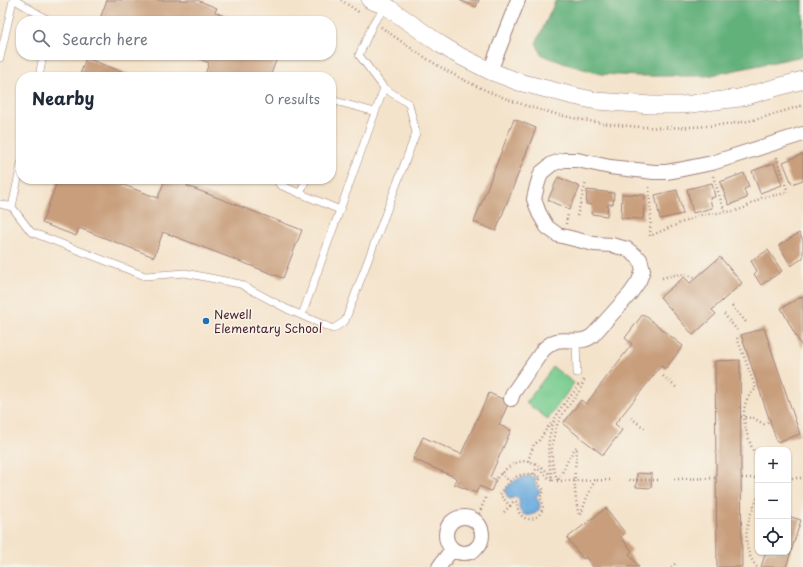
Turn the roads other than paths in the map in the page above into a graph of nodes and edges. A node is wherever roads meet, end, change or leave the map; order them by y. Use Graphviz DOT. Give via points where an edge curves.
graph roads {
  1 [pos="14,0"];
  2 [pos="370,0"];
  3 [pos="518,0"];
  4 [pos="385,3"];
  5 [pos="41,16"];
  6 [pos="0,58"];
  7 [pos="42,60"];
  8 [pos="490,70"];
  9 [pos="40,72"];
  10 [pos="803,80"];
  11 [pos="384,88"];
  12 [pos="336,102"];
  13 [pos="375,112"];
  14 [pos="803,134"];
  15 [pos="17,184"];
  16 [pos="279,184"];
  17 [pos="304,184"];
  18 [pos="300,194"];
  19 [pos="0,204"];
  20 [pos="12,207"];
  21 [pos="340,210"];
  22 [pos="302,315"];
  23 [pos="576,340"];
  24 [pos="577,373"];
  25 [pos="511,399"];
  26 [pos="452,549"];
  27 [pos="439,567"];
  1 -- 5 [label="lane"];
  1 -- 6 [label="lane"];
  2 -- 4 [label="street"];
  3 -- 8 [label="street"];
  4 -- 8 [label="street" via="440,44"];
  4 -- 11 [label="lane" via="359,55"];
  7 -- 9 [label="lane"];
  8 -- 10 [label="street" via="519,82 574,96 597,101 651,105 683,105 739,98"];
  11 -- 13 [label="lane"];
  11 -- 22 [label="lane" via="409,104 416,133 345,321 333,330"];
  12 -- 13 [label="lane"];
  13 -- 21 [label="lane"];
  14 -- 23 [label="street" via="712,163 666,172 564,160 552,164 541,173 534,199 547,227 558,235 594,244 612,244 627,248 640,259 643,270 630,294 593,335 588,339"];
  15 -- 20 [label="lane"];
  16 -- 18 [label="lane"];
  17 -- 18 [label="lane"];
  18 -- 21 [label="lane"];
  19 -- 20 [label="lane"];
  20 -- 22 [label="lane" via="31,232 145,276 184,273 240,284"];
  21 -- 22 [label="lane"];
  23 -- 24 [label="lane"];
  23 -- 25 [label="street" via="555,341 548,345"];
  26 -- 26 [label="street" via="446,539 451,522 462,516 468,516 476,521 483,534 480,546 464,554"];
  26 -- 27 [label="street"];
}
